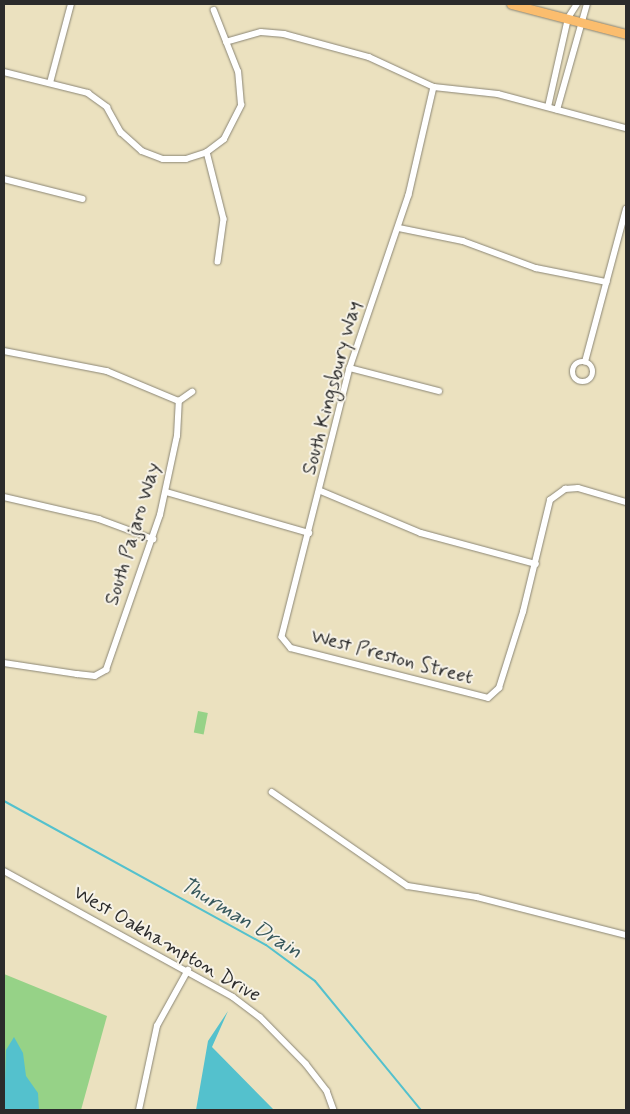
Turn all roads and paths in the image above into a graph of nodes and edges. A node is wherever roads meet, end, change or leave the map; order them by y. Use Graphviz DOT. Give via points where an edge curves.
graph roads {
  1 [pos="71,4"];
  2 [pos="511,4"];
  3 [pos="576,4"];
  4 [pos="587,4"];
  5 [pos="214,10"];
  6 [pos="568,18"];
  7 [pos="582,22"];
  8 [pos="626,34"];
  9 [pos="226,42"];
  10 [pos="4,72"];
  11 [pos="50,83"];
  12 [pos="434,86"];
  13 [pos="548,107"];
  14 [pos="557,110"];
  15 [pos="626,128"];
  16 [pos="206,152"];
  17 [pos="4,179"];
  18 [pos="83,200"];
  19 [pos="626,209"];
  20 [pos="625,221"];
  21 [pos="399,228"];
  22 [pos="218,262"];
  23 [pos="607,282"];
  24 [pos="4,350"];
  25 [pos="585,362"];
  26 [pos="350,368"];
  27 [pos="439,391"];
  28 [pos="192,392"];
  29 [pos="179,401"];
  30 [pos="321,491"];
  31 [pos="166,492"];
  32 [pos="4,497"];
  33 [pos="626,502"];
  34 [pos="309,533"];
  35 [pos="153,539"];
  36 [pos="536,564"];
  37 [pos="284,641"];
  38 [pos="4,663"];
  39 [pos="272,792"];
  40 [pos="4,871"];
  41 [pos="626,935"];
  42 [pos="188,970"];
  43 [pos="139,1110"];
  44 [pos="334,1110"];
  1 -- 11 [label="street"];
  2 -- 6 [label="main road"];
  3 -- 6 [label="street"];
  4 -- 7 [label="street"];
  5 -- 9 [label="street"];
  6 -- 7 [label="main road"];
  6 -- 13 [label="street"];
  7 -- 8 [label="main road"];
  7 -- 14 [label="street"];
  9 -- 12 [label="street" via="250,34 284,34 369,57"];
  9 -- 16 [label="street" via="241,84 241,105 229,132"];
  10 -- 11 [label="street"];
  11 -- 16 [label="street" via="99,99 121,132 142,151 172,160"];
  12 -- 13 [label="street" via="498,94"];
  12 -- 21 [label="street, South Kingsbury Way"];
  13 -- 14 [label="street"];
  14 -- 15 [label="street"];
  16 -- 22 [label="street" via="224,219"];
  17 -- 18 [label="street"];
  19 -- 20 [label="street"];
  20 -- 23 [label="street"];
  21 -- 23 [label="street" via="463,241 536,268"];
  21 -- 26 [label="street, South Kingsbury Way"];
  23 -- 25 [label="street"];
  24 -- 29 [label="street" via="107,371"];
  26 -- 27 [label="street"];
  26 -- 30 [label="street, South Kingsbury Way"];
  28 -- 29 [label="street"];
  29 -- 31 [label="street, South Pajaro Way"];
  30 -- 34 [label="street, South Kingsbury Way"];
  30 -- 36 [label="street" via="421,533"];
  31 -- 34 [label="street"];
  31 -- 35 [label="street, South Pajaro Way"];
  32 -- 35 [label="street" via="99,519"];
  33 -- 36 [label="street" via="578,488 565,489 550,500"];
  34 -- 37 [label="street, South Kingsbury Way" via="282,632"];
  35 -- 38 [label="street, South Pajaro Way" via="103,674 54,673"];
  36 -- 37 [label="street, West Preston Street" via="499,688 493,695 482,698 291,648"];
  39 -- 41 [label="street" via="408,886"];
  40 -- 42 [label="street, West Oakhampton Drive"];
  42 -- 43 [label="street" via="157,1026"];
  42 -- 44 [label="street, West Oakhampton Drive" via="267,1024 326,1090"];
}
